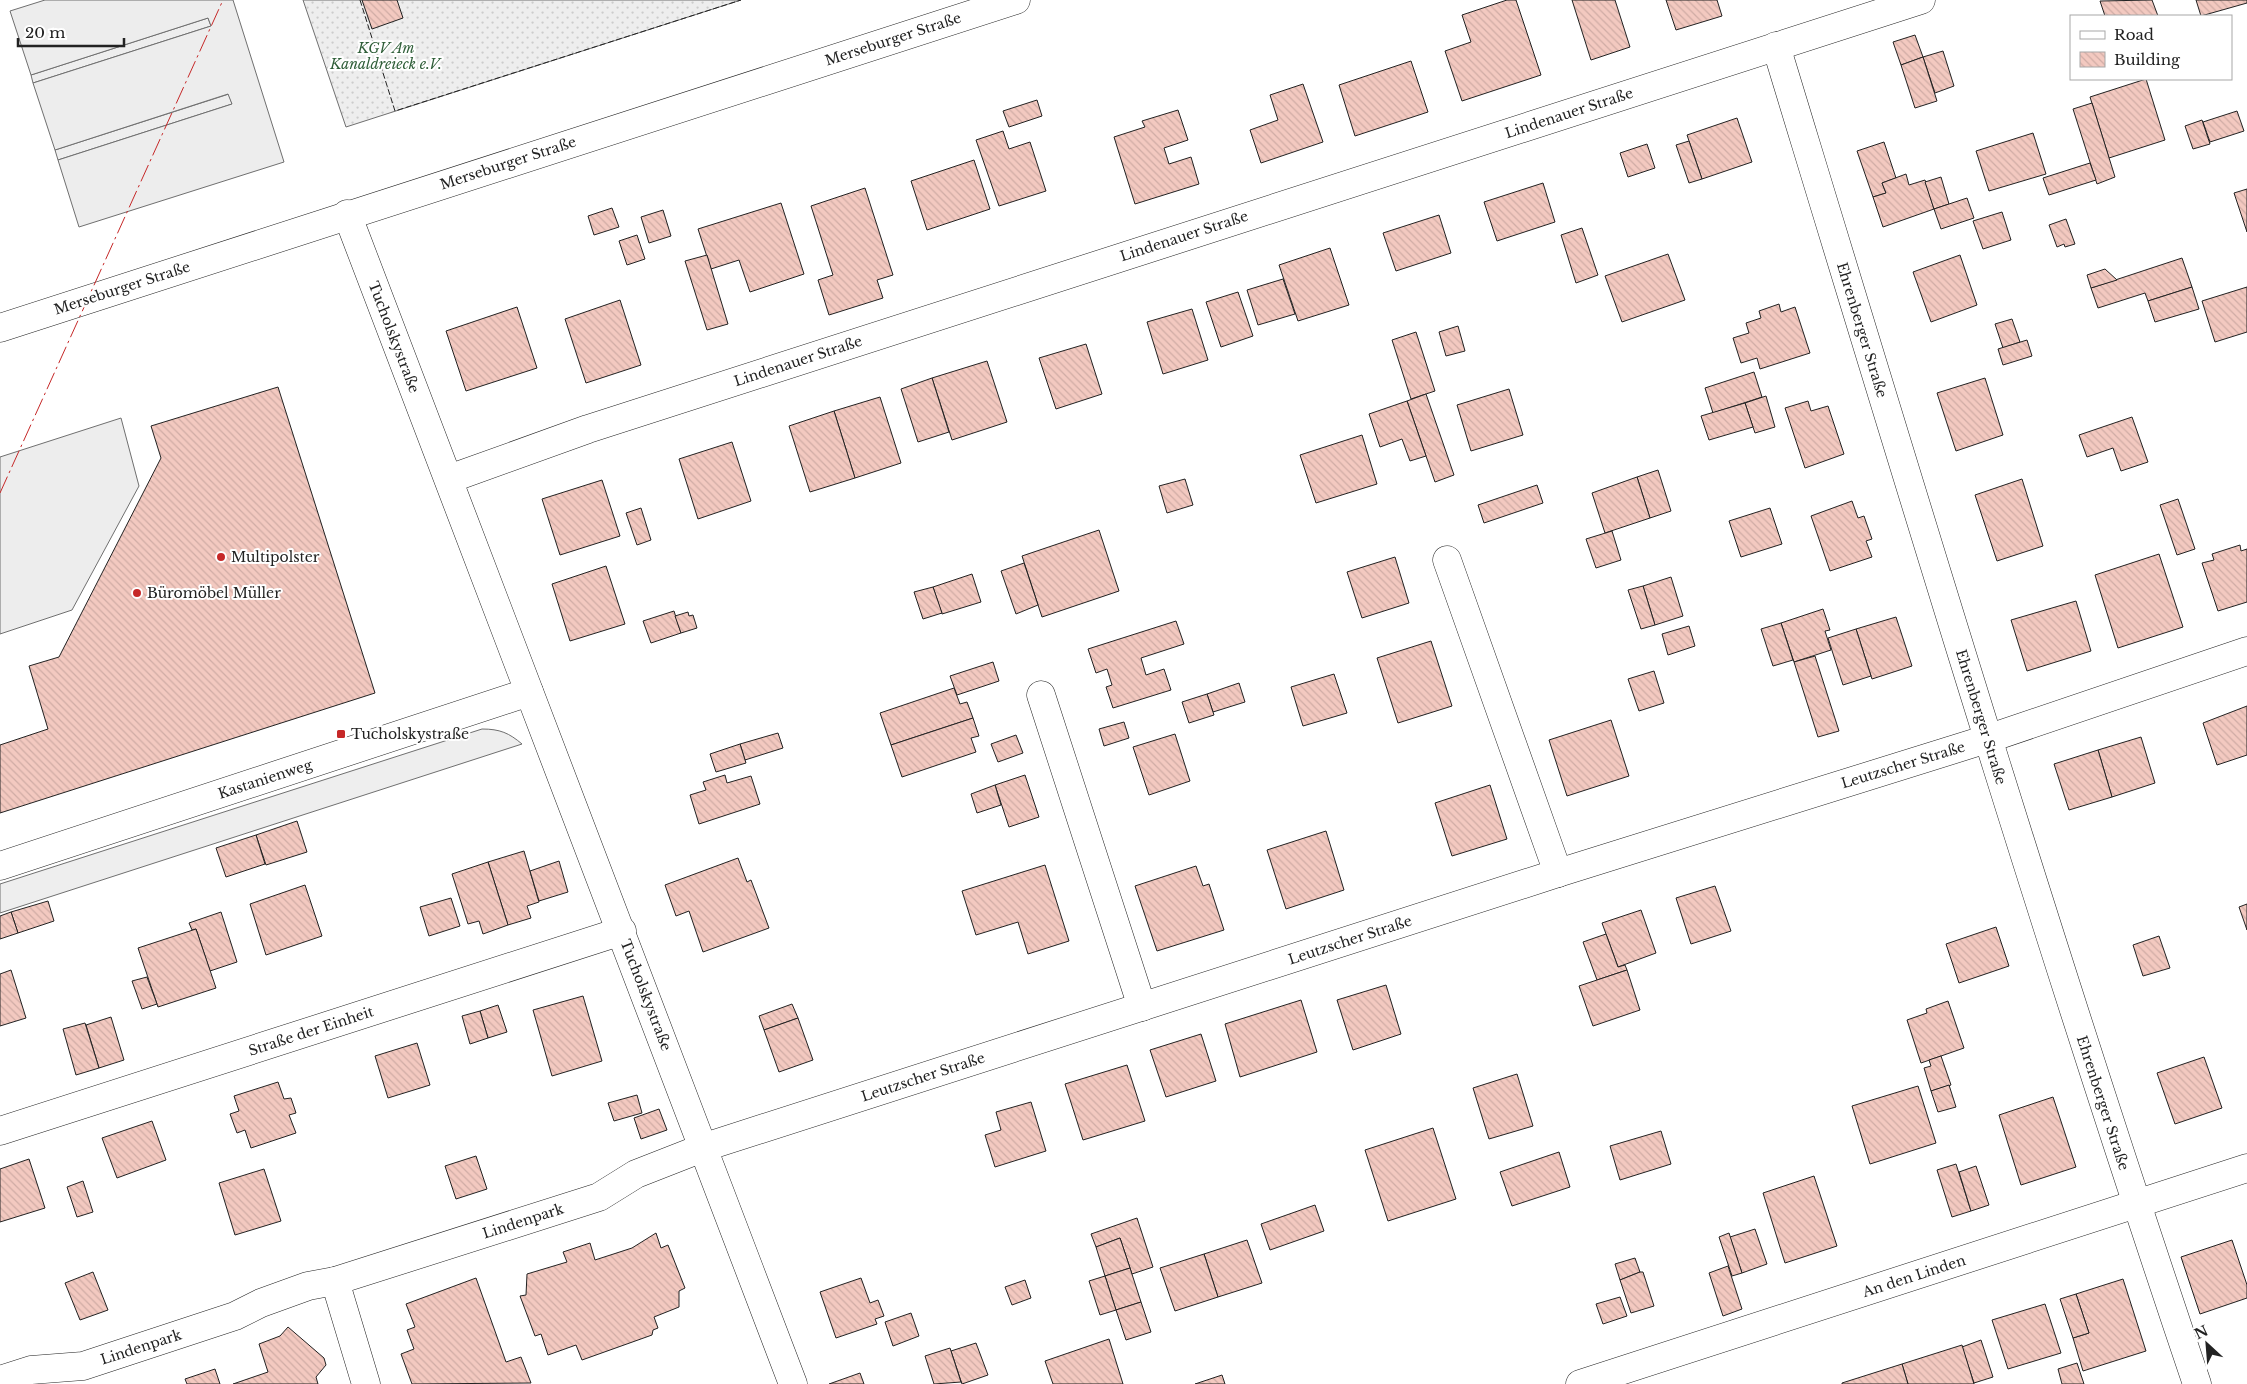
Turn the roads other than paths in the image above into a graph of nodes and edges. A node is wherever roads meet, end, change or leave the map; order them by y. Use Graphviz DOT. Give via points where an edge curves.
graph roads {
  1 [pos="1016,0"];
  2 [pos="1921,0"];
  3 [pos="1776,46"];
  4 [pos="347,214"];
  5 [pos="0,328"];
  6 [pos="449,479"];
  7 [pos="1447,560"];
  8 [pos="2247,651"];
  9 [pos="529,692"];
  10 [pos="1041,695"];
  11 [pos="1987,739"];
  12 [pos="0,866"];
  13 [pos="1558,873"];
  14 [pos="622,931"];
  15 [pos="1142,1007"];
  16 [pos="0,1131"];
  17 [pos="705,1147"];
  18 [pos="2247,1168"];
  19 [pos="2136,1204"];
  20 [pos="335,1281"];
  21 [pos="0,1380"];
  22 [pos="366,1384"];
  23 [pos="793,1384"];
  24 [pos="1580,1384"];
  25 [pos="2197,1384"];
  1 -- 4 [label="street, Merseburger Straße"];
  2 -- 3 [label="street, Lindenauer Straße"];
  3 -- 6 [label="street, Lindenauer Straße" via="588,429"];
  3 -- 11 [label="street, Ehrenberger Straße"];
  4 -- 5 [label="street, Merseburger Straße"];
  4 -- 6 [label="street, Tucholskystraße"];
  6 -- 9 [label="street, Tucholskystraße"];
  7 -- 13 [label="street"];
  8 -- 11 [label="street, Leutzscher Straße"];
  9 -- 12 [label="street, Kastanienweg"];
  9 -- 14 [label="street, Tucholskystraße"];
  10 -- 15 [label="street"];
  11 -- 13 [label="street, Leutzscher Straße"];
  11 -- 19 [label="street, Ehrenberger Straße"];
  13 -- 15 [label="street, Leutzscher Straße"];
  14 -- 16 [label="street, Straße der Einheit"];
  14 -- 17 [label="street, Tucholskystraße"];
  15 -- 17 [label="street, Leutzscher Straße"];
  17 -- 20 [label="street, Lindenpark" via="636,1174 599,1197"];
  17 -- 23 [label="street, Tucholskystraße"];
  18 -- 19 [label="street, An den Linden"];
  19 -- 24 [label="street, An den Linden"];
  19 -- 25 [label="street, Ehrenberger Straße"];
  20 -- 21 [label="street, Lindenpark" via="308,1286 235,1316 83,1366 31,1370"];
  20 -- 22 [label="street"];
}
